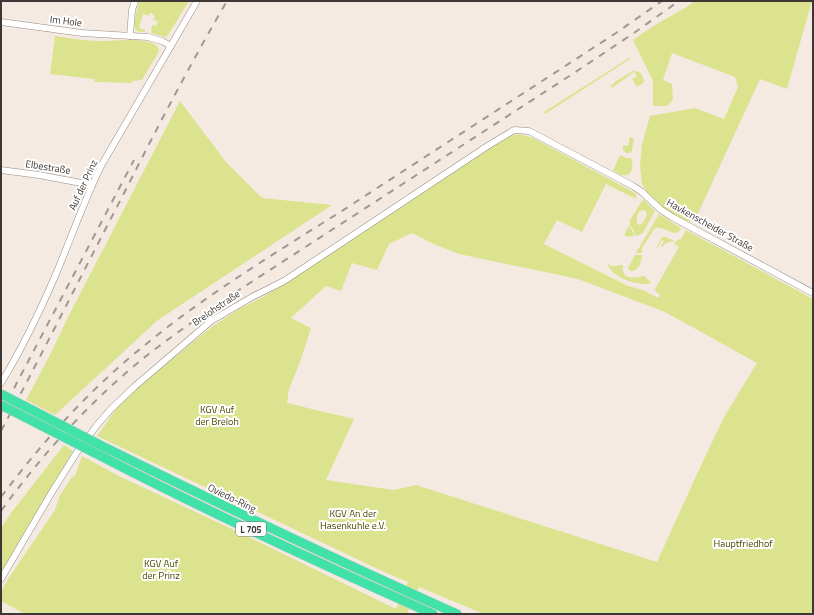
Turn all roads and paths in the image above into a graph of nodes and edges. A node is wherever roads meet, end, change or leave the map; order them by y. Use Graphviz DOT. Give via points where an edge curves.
graph roads {
  1 [pos="135,1"];
  2 [pos="197,1"];
  3 [pos="1,22"];
  4 [pos="130,36"];
  5 [pos="171,46"];
  6 [pos="514,130"];
  7 [pos="1,170"];
  8 [pos="92,185"];
  9 [pos="813,293"];
  10 [pos="1,384"];
  11 [pos="1,394"];
  12 [pos="1,405"];
  13 [pos="1,579"];
  14 [pos="433,614"];
  15 [pos="457,614"];
  1 -- 4 [label="street"];
  2 -- 5 [label="street, Auf der Prinz"];
  3 -- 4 [label="street, Im Hole" via="82,33"];
  4 -- 5 [label="street, Im Hole" via="154,38"];
  5 -- 8 [label="street, Auf der Prinz"];
  6 -- 9 [label="street, Havkenscheider Straße" via="529,131 633,186 672,217"];
  6 -- 13 [label="street, Brelohstraße" via="489,144 284,281 211,321 191,337 134,387 97,425 52,492"];
  7 -- 8 [label="street, Elbestraße"];
  8 -- 10 [label="street, Auf der Prinz" via="48,291"];
  11 -- 15 [label="highway, Oviedo-Ring / L 705, bridge" via="273,530"];
  12 -- 14 [label="highway, Oviedo-Ring / L 705, bridge" via="168,490"];
}
